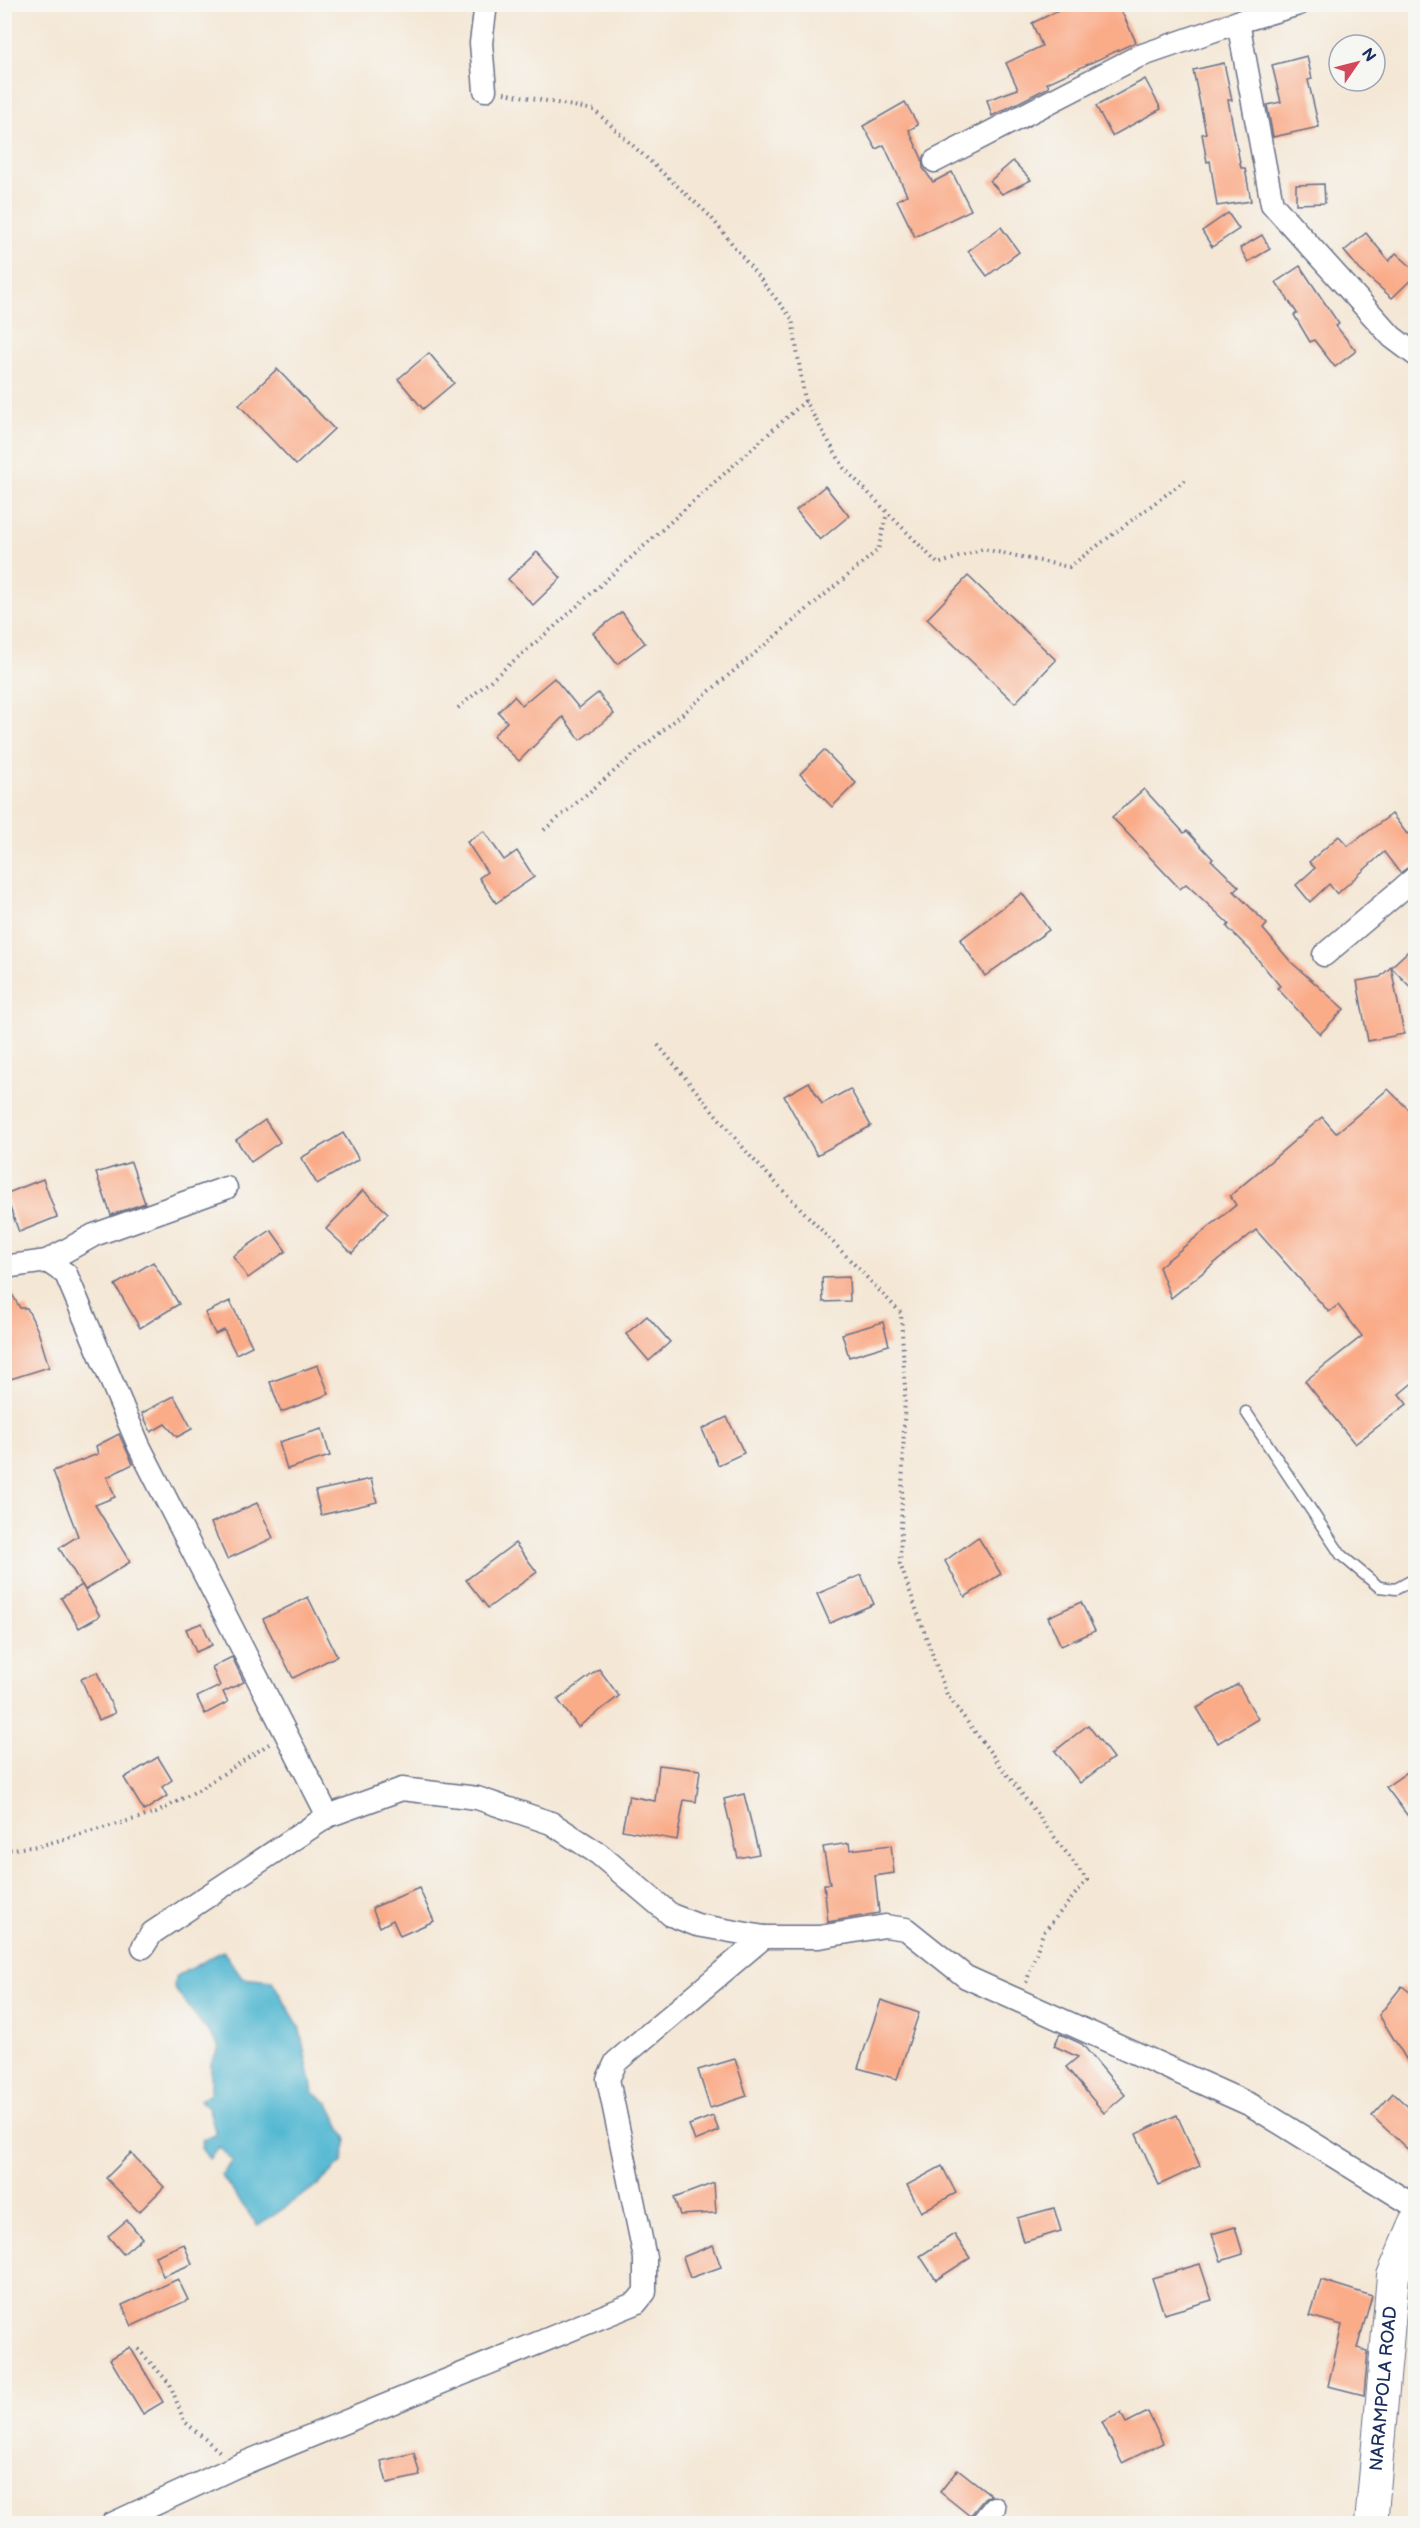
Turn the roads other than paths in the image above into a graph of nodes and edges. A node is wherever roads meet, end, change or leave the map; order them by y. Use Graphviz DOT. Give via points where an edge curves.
graph roads {
  1 [pos="486,4"];
  2 [pos="1299,4"];
  3 [pos="1238,22"];
  4 [pos="485,90"];
  5 [pos="935,161"];
  6 [pos="1416,355"];
  7 [pos="1416,877"];
  8 [pos="1324,955"];
  9 [pos="226,1188"];
  10 [pos="47,1261"];
  11 [pos="4,1267"];
  12 [pos="1246,1412"];
  13 [pos="1416,1578"];
  14 [pos="328,1816"];
  15 [pos="764,1937"];
  16 [pos="143,1947"];
  17 [pos="1416,2207"];
  18 [pos="1416,2222"];
  19 [pos="112,2523"];
  20 [pos="1371,2523"];
  1 -- 4 [label="street" via="481,43"];
  2 -- 3 [label="street"];
  3 -- 5 [label="street" via="1137,57"];
  3 -- 6 [label="street" via="1272,204 1392,337"];
  7 -- 8 [label="street"];
  9 -- 10 [label="street" via="94,1235"];
  10 -- 11 [label="street"];
  10 -- 14 [label="street" via="66,1274 139,1446"];
  12 -- 13 [label="lane" via="1341,1555 1379,1587 1396,1589"];
  14 -- 15 [label="street" via="402,1789 477,1798 550,1823 599,1854 671,1915 697,1925"];
  14 -- 16 [label="street" via="152,1933"];
  15 -- 17 [label="street" via="819,1937 885,1926 906,1929 966,1977 1251,2105"];
  15 -- 19 [label="street" via="616,2062 608,2079 645,2258 645,2292 636,2303 237,2466"];
  18 -- 20 [label="street, NARAMPOLA ROAD" via="1393,2276"];
}
